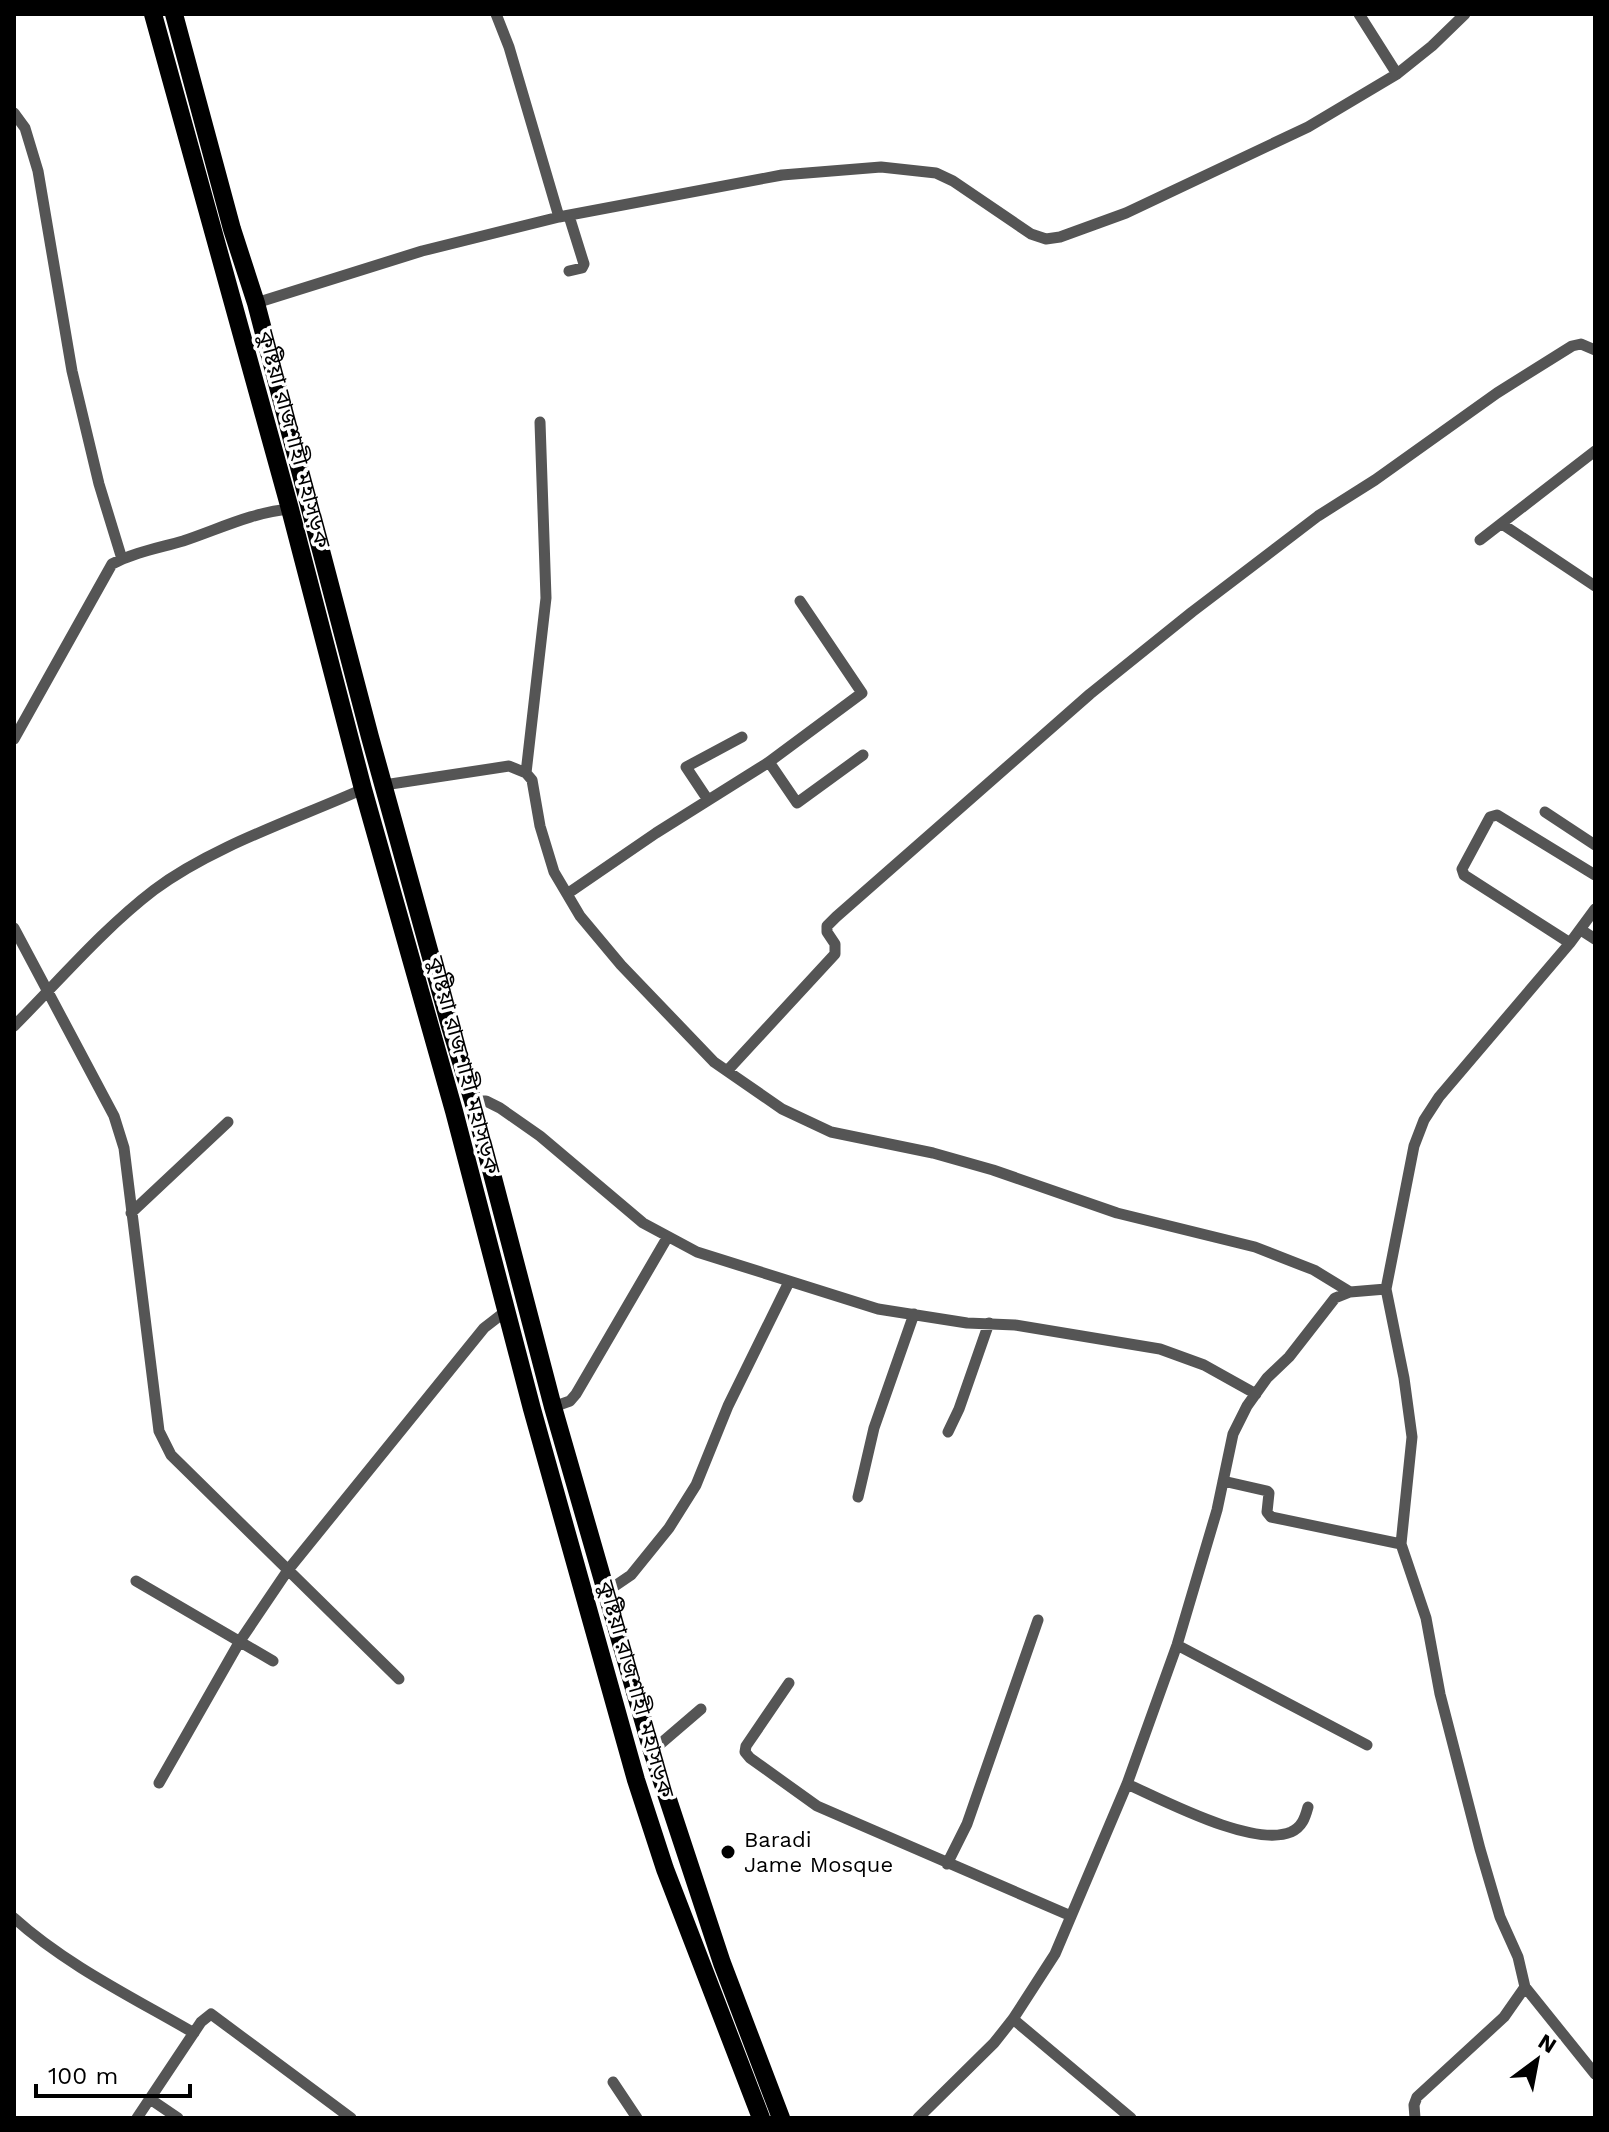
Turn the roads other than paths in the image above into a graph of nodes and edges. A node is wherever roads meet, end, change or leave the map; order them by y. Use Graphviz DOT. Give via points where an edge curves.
graph roads {
  1 [pos="153,14"];
  2 [pos="174,14"];
  3 [pos="496,14"];
  4 [pos="1359,14"];
  5 [pos="1465,14"];
  6 [pos="1397,74"];
  7 [pos="14,113"];
  8 [pos="564,217"];
  9 [pos="224,232"];
  10 [pos="569,271"];
  11 [pos="256,303"];
  12 [pos="1595,350"];
  13 [pos="540,422"];
  14 [pos="1595,451"];
  15 [pos="290,509"];
  16 [pos="1502,524"];
  17 [pos="1480,540"];
  18 [pos="122,559"];
  19 [pos="1595,586"];
  20 [pos="800,601"];
  21 [pos="370,737"];
  22 [pos="742,737"];
  23 [pos="14,739"];
  24 [pos="351,742"];
  25 [pos="863,755"];
  26 [pos="769,762"];
  27 [pos="526,773"];
  28 [pos="384,785"];
  29 [pos="363,789"];
  30 [pos="708,800"];
  31 [pos="1545,812"];
  32 [pos="1595,845"];
  33 [pos="1595,875"];
  34 [pos="567,894"];
  35 [pos="1595,909"];
  36 [pos="14,928"];
  37 [pos="1581,930"];
  38 [pos="1595,939"];
  39 [pos="1570,943"];
  40 [pos="49,991"];
  41 [pos="14,1026"];
  42 [pos="727,1071"];
  43 [pos="473,1101"];
  44 [pos="228,1122"];
  45 [pos="131,1213"];
  46 [pos="667,1238"];
  47 [pos="789,1282"];
  48 [pos="1386,1289"];
  49 [pos="1350,1292"];
  50 [pos="506,1311"];
  51 [pos="914,1314"];
  52 [pos="989,1323"];
  53 [pos="540,1357"];
  54 [pos="519,1361"];
  55 [pos="1256,1394"];
  56 [pos="553,1407"];
  57 [pos="948,1432"];
  58 [pos="1223,1481"];
  59 [pos="858,1497"];
  60 [pos="1401,1544"];
  61 [pos="288,1570"];
  62 [pos="136,1581"];
  63 [pos="606,1592"];
  64 [pos="1038,1620"];
  65 [pos="240,1641"];
  66 [pos="1177,1645"];
  67 [pos="273,1661"];
  68 [pos="399,1679"];
  69 [pos="789,1683"];
  70 [pos="701,1709"];
  71 [pos="1367,1745"];
  72 [pos="652,1751"];
  73 [pos="660,1776"];
  74 [pos="636,1780"];
  75 [pos="159,1783"];
  76 [pos="1127,1784"];
  77 [pos="1308,1807"];
  78 [pos="947,1864"];
  79 [pos="1071,1916"];
  80 [pos="14,1918"];
  81 [pos="1525,1987"];
  82 [pos="1013,2019"];
  83 [pos="194,2033"];
  84 [pos="1595,2074"];
  85 [pos="613,2082"];
  86 [pos="150,2099"];
  87 [pos="137,2118"];
  88 [pos="178,2118"];
  89 [pos="351,2118"];
  90 [pos="637,2118"];
  91 [pos="761,2118"];
  92 [pos="781,2118"];
  93 [pos="918,2118"];
  94 [pos="1131,2118"];
  95 [pos="1415,2118"];
  1 -- 9 [label="highway, কুষ্টিয়া রাজশাহী মহাসড়ক"];
  2 -- 9 [label="highway, কুষ্টিয়া রাজশাহী মহাসড়ক"];
  3 -- 8 [label="street"];
  4 -- 6 [label="street"];
  5 -- 6 [label="street"];
  6 -- 8 [label="street" via="1308,127 1126,213 1060,237 1031,234 936,173 881,167 782,175"];
  7 -- 18 [label="street" via="25,128 38,171 72,371"];
  8 -- 10 [label="street" via="584,264"];
  8 -- 11 [label="street" via="422,251"];
  9 -- 11 [label="highway, কুষ্টিয়া রাজশাহী মহাসড়ক"];
  9 -- 15 [label="highway, কুষ্টিয়া রাজশাহী মহাসড়ক"];
  11 -- 21 [label="highway, কুষ্টিয়া রাজশাহী মহাসড়ক"];
  12 -- 42 [label="street" via="1572,346 1497,393 1318,516 1090,694 827,926 835,954"];
  13 -- 27 [label="street" via="546,598"];
  14 -- 16 [label="street"];
  15 -- 18 [label="street" via="268,510"];
  15 -- 24 [label="highway, কুষ্টিয়া রাজশাহী মহাসড়ক"];
  16 -- 17 [label="street"];
  16 -- 19 [label="street"];
  18 -- 23 [label="street" via="108,569"];
  20 -- 26 [label="street" via="862,693"];
  21 -- 24 [label="highway"];
  21 -- 28 [label="highway, কুষ্টিয়া রাজশাহী মহাসড়ক"];
  22 -- 30 [label="street" via="686,767"];
  24 -- 29 [label="highway, কুষ্টিয়া রাজশাহী মহাসড়ক"];
  25 -- 26 [label="street" via="797,803"];
  26 -- 30 [label="street"];
  27 -- 28 [label="street" via="509,766"];
  27 -- 34 [label="street" via="554,872"];
  28 -- 43 [label="highway, কুষ্টিয়া রাজশাহী মহাসড়ক"];
  29 -- 40 [label="street" via="282,823 154,890"];
  29 -- 50 [label="highway, কুষ্টিয়া রাজশাহী মহাসড়ক"];
  30 -- 34 [label="street"];
  31 -- 32 [label="street"];
  33 -- 39 [label="street" via="1493,815 1462,869"];
  34 -- 42 [label="street" via="621,965"];
  35 -- 37 [label="street"];
  36 -- 40 [label="street"];
  37 -- 38 [label="street"];
  37 -- 39 [label="street"];
  39 -- 48 [label="street" via="1424,1120 1414,1146"];
  40 -- 41 [label="street"];
  40 -- 45 [label="street" via="114,1116 124,1148"];
  42 -- 49 [label="street" via="782,1109 831,1132 933,1153 1117,1213 1255,1247 1314,1270"];
  43 -- 46 [label="street" via="500,1108 540,1136"];
  43 -- 53 [label="highway, কুষ্টিয়া রাজশাহী মহাসড়ক"];
  44 -- 45 [label="street"];
  45 -- 61 [label="street" via="165,1445"];
  46 -- 47 [label="street"];
  46 -- 56 [label="street" via="579,1390 570,1401"];
  47 -- 51 [label="street" via="878,1309"];
  47 -- 63 [label="street" via="696,1485 631,1575"];
  48 -- 49 [label="street"];
  48 -- 60 [label="street" via="1412,1437"];
  49 -- 55 [label="street" via="1325,1308"];
  50 -- 54 [label="highway, কুষ্টিয়া রাজশাহী মহাসড়ক"];
  50 -- 61 [label="street" via="484,1328"];
  51 -- 52 [label="street"];
  51 -- 59 [label="street" via="874,1428"];
  52 -- 55 [label="street" via="1160,1349 1204,1365"];
  52 -- 57 [label="street"];
  53 -- 54 [label="highway"];
  53 -- 56 [label="highway, কুষ্টিয়া রাজশাহী মহাসড়ক"];
  54 -- 74 [label="highway, কুষ্টিয়া রাজশাহী মহাসড়ক"];
  55 -- 58 [label="street" via="1233,1434"];
  56 -- 63 [label="highway, কুষ্টিয়া রাজশাহী মহাসড়ক"];
  58 -- 60 [label="street" via="1267,1491 1271,1517"];
  58 -- 66 [label="street"];
  60 -- 81 [label="street" via="1423,1608 1484,1863"];
  61 -- 65 [label="street"];
  61 -- 68 [label="street"];
  62 -- 65 [label="street"];
  63 -- 72 [label="highway, কুষ্টিয়া রাজশাহী মহাসড়ক"];
  64 -- 78 [label="street" via="967,1824"];
  65 -- 67 [label="street"];
  65 -- 75 [label="street"];
  66 -- 71 [label="street"];
  66 -- 76 [label="street"];
  69 -- 78 [label="street" via="746,1746 750,1758 817,1806"];
  70 -- 72 [label="street"];
  72 -- 73 [label="highway, কুষ্টিয়া রাজশাহী মহাসড়ক"];
  73 -- 74 [label="highway"];
  73 -- 92 [label="highway, কুষ্টিয়া রাজশাহী মহাসড়ক"];
  74 -- 91 [label="highway, কুষ্টিয়া রাজশাহী মহাসড়ক"];
  76 -- 77 [label="street" via="1218,1824 1266,1835 1297,1828"];
  76 -- 79 [label="street"];
  78 -- 79 [label="street"];
  79 -- 82 [label="street" via="1055,1954"];
  80 -- 83 [label="street" via="104,1981"];
  81 -- 84 [label="street"];
  81 -- 95 [label="street" via="1504,2017 1417,2097"];
  82 -- 93 [label="street"];
  82 -- 94 [label="street"];
  83 -- 86 [label="street"];
  83 -- 89 [label="street" via="207,2015 217,2016"];
  85 -- 90 [label="street"];
  86 -- 87 [label="street"];
  86 -- 88 [label="street"];
}
